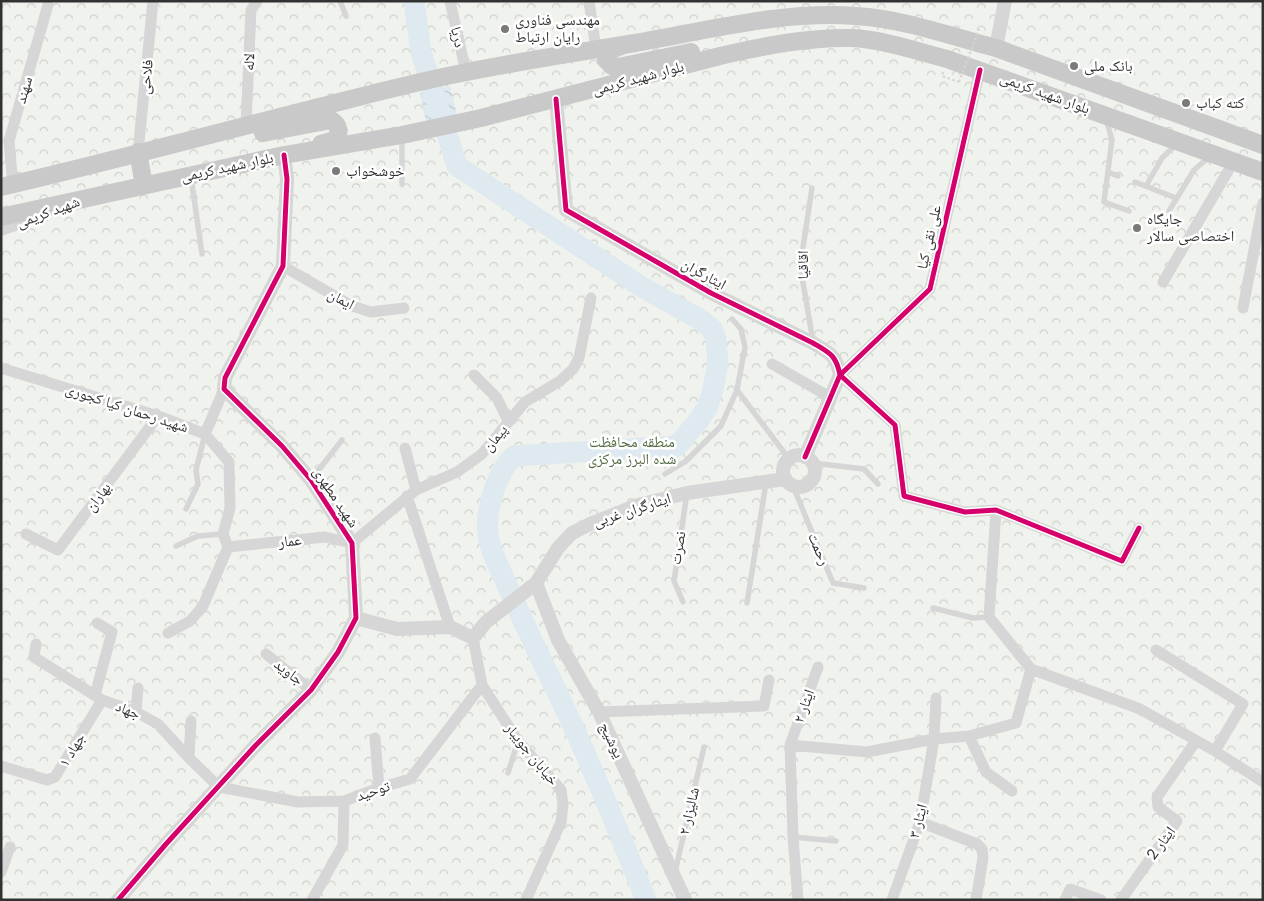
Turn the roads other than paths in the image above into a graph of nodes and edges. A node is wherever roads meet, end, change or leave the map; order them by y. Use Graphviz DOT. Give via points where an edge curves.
graph roads {
  1 [pos="153,1"];
  2 [pos="257,1"];
  3 [pos="340,1"];
  4 [pos="450,1"];
  5 [pos="589,1"];
  6 [pos="1004,1"];
  7 [pos="48,6"];
  8 [pos="346,16"];
  9 [pos="629,44"];
  10 [pos="996,48"];
  11 [pos="596,49"];
  12 [pos="720,56"];
  13 [pos="980,70"];
  14 [pos="466,72"];
  15 [pos="556,99"];
  16 [pos="1105,114"];
  17 [pos="246,125"];
  18 [pos="402,135"];
  19 [pos="205,137"];
  20 [pos="1180,141"];
  21 [pos="1263,145"];
  22 [pos="138,152"];
  23 [pos="1213,154"];
  24 [pos="284,155"];
  25 [pos="1234,161"];
  26 [pos="1108,172"];
  27 [pos="1263,172"];
  28 [pos="190,175"];
  29 [pos="1118,176"];
  30 [pos="5,180"];
  31 [pos="1135,182"];
  32 [pos="402,184"];
  33 [pos="144,185"];
  34 [pos="1146,186"];
  35 [pos="812,188"];
  36 [pos="95,196"];
  37 [pos="1176,198"];
  38 [pos="1263,203"];
  39 [pos="1128,211"];
  40 [pos="1169,211"];
  41 [pos="1,217"];
  42 [pos="1,229"];
  43 [pos="202,254"];
  44 [pos="283,266"];
  45 [pos="1163,282"];
  46 [pos="591,298"];
  47 [pos="404,308"];
  48 [pos="1243,308"];
  49 [pos="732,319"];
  50 [pos="813,343"];
  51 [pos="772,364"];
  52 [pos="1,368"];
  53 [pos="474,375"];
  54 [pos="840,375"];
  55 [pos="224,389"];
  56 [pos="737,390"];
  57 [pos="830,397"];
  58 [pos="158,416"];
  59 [pos="508,421"];
  60 [pos="205,434"];
  61 [pos="342,440"];
  62 [pos="405,448"];
  63 [pos="789,459"];
  64 [pos="809,460"];
  65 [pos="665,474"];
  66 [pos="311,480"];
  67 [pos="766,483"];
  68 [pos="789,483"];
  69 [pos="878,484"];
  70 [pos="416,490"];
  71 [pos="687,493"];
  72 [pos="407,496"];
  73 [pos="186,509"];
  74 [pos="996,510"];
  75 [pos="1139,528"];
  76 [pos="26,534"];
  77 [pos="223,534"];
  78 [pos="352,543"];
  79 [pos="176,546"];
  80 [pos="228,547"];
  81 [pos="534,585"];
  82 [pos="864,588"];
  83 [pos="683,602"];
  84 [pos="747,603"];
  85 [pos="933,608"];
  86 [pos="989,617"];
  87 [pos="356,618"];
  88 [pos="97,623"];
  89 [pos="450,627"];
  90 [pos="168,633"];
  91 [pos="473,638"];
  92 [pos="36,644"];
  93 [pos="1156,650"];
  94 [pos="266,654"];
  95 [pos="818,667"];
  96 [pos="1031,669"];
  97 [pos="769,680"];
  98 [pos="482,684"];
  99 [pos="138,688"];
  100 [pos="311,690"];
  101 [pos="98,698"];
  102 [pos="936,698"];
  103 [pos="136,712"];
  104 [pos="599,712"];
  105 [pos="190,721"];
  106 [pos="969,736"];
  107 [pos="375,738"];
  108 [pos="934,739"];
  109 [pos="518,741"];
  110 [pos="1196,741"];
  111 [pos="790,745"];
  112 [pos="704,747"];
  113 [pos="1215,751"];
  114 [pos="189,758"];
  115 [pos="1,766"];
  116 [pos="508,773"];
  117 [pos="1263,782"];
  118 [pos="219,787"];
  119 [pos="379,788"];
  120 [pos="1012,791"];
  121 [pos="344,801"];
  122 [pos="920,822"];
  123 [pos="793,837"];
  124 [pos="836,841"];
  125 [pos="10,847"];
  126 [pos="1,872"];
  127 [pos="675,874"];
  128 [pos="118,900"];
  129 [pos="312,900"];
  130 [pos="526,900"];
  131 [pos="685,900"];
  132 [pos="798,900"];
  133 [pos="892,900"];
  134 [pos="976,900"];
  135 [pos="1065,900"];
  136 [pos="1101,900"];
  137 [pos="1121,900"];
  1 -- 22 [label="street, فلاحی"];
  2 -- 17 [label="street, لاله" via="251,10"];
  3 -- 8 [label="lane"];
  4 -- 14 [label="street, دریا"];
  5 -- 11 [label="street"];
  6 -- 10 [label="street"];
  7 -- 30 [label="street, سهند" via="9,141"];
  9 -- 10 [label="main road, بلوار شهید کریمی" via="757,22 812,16 856,16 902,23"];
  9 -- 11 [label="main road, بلوار شهید کریمی"];
  9 -- 12 [label="main road" via="608,51 608,64 618,67 694,52"];
  10 -- 21 [label="main road, بلوار شهید کریمی"];
  11 -- 14 [label="main road, بلوار شهید کریمی"];
  12 -- 13 [label="main road, بلوار شهید کریمی" via="759,47 854,38 896,46"];
  12 -- 15 [label="main road, بلوار شهید کریمی"];
  13 -- 16 [label="main road, بلوار شهید کریمی"];
  13 -- 54 [label="street, علی نقی کیا" via="930,289"];
  14 -- 17 [label="main road, بلوار شهید کریمی"];
  15 -- 18 [label="main road, بلوار شهید کریمی"];
  15 -- 50 [label="street, ایثارگران" via="566,210 711,293"];
  16 -- 20 [label="main road, بلوار شهید کریمی"];
  16 -- 26 [label="lane" via="1112,140"];
  17 -- 19 [label="main road"];
  18 -- 24 [label="main road, بلوار شهید کریمی"];
  18 -- 32 [label="lane"];
  19 -- 22 [label="main road"];
  19 -- 24 [label="main road" via="223,141 325,120 336,123 339,135 335,140"];
  20 -- 23 [label="main road, بلوار شهید کریمی"];
  20 -- 34 [label="lane" via="1162,158"];
  22 -- 30 [label="main road" via="87,167"];
  22 -- 33 [label="main road"];
  23 -- 25 [label="main road, بلوار شهید کریمی"];
  23 -- 37 [label="lane" via="1194,170"];
  24 -- 28 [label="main road, بلوار شهید کریمی"];
  24 -- 44 [label="street" via="287,179"];
  25 -- 27 [label="main road, بلوار شهید کریمی"];
  25 -- 45 [label="street"];
  26 -- 29 [label="lane"];
  26 -- 39 [label="lane" via="1104,202"];
  28 -- 33 [label="main road, بلوار شهید کریمی"];
  28 -- 43 [label="lane"];
  31 -- 34 [label="lane"];
  33 -- 36 [label="main road, بلوار شهید کریمی"];
  34 -- 37 [label="lane"];
  35 -- 50 [label="lane, اقاقیا" via="801,271"];
  36 -- 41 [label="main road, بلوار شهید کریمی"];
  36 -- 42 [label="street, شهید کریمی"];
  37 -- 40 [label="lane"];
  38 -- 48 [label="street"];
  44 -- 47 [label="street, ایمان" via="352,306 371,312"];
  44 -- 55 [label="street" via="225,378"];
  46 -- 59 [label="street, پیمان" via="579,358 573,369 560,381 524,402"];
  49 -- 56 [label="lane" via="741,329 745,346"];
  50 -- 54 [label="street, ایثارگران" via="837,362"];
  51 -- 57 [label="street"];
  52 -- 58 [label="street, شهید رحمان کیا کجوری"];
  53 -- 59 [label="street" via="497,398"];
  54 -- 57 [label="street"];
  54 -- 74 [label="street" via="894,426 904,496 965,512"];
  55 -- 60 [label="street, شهید رحمان کیا کجوری"];
  55 -- 66 [label="street, شهید مطهری" via="282,446"];
  56 -- 63 [label="lane"];
  56 -- 65 [label="lane" via="722,426 686,461"];
  57 -- 64 [label="street"];
  58 -- 60 [label="street, شهید رحمان کیا کجوری"];
  58 -- 76 [label="street, بهاران" via="58,550"];
  59 -- 70 [label="street, پیمان" via="482,454 457,472"];
  60 -- 73 [label="lane" via="196,470 198,484"];
  60 -- 77 [label="street" via="229,462 230,508"];
  61 -- 66 [label="lane"];
  62 -- 70 [label="street"];
  63 -- 64 [label="street" via="794,456"];
  63 -- 68 [label="street" via="784,469"];
  64 -- 68 [label="street" via="815,473 811,482 800,487"];
  64 -- 69 [label="lane" via="864,469"];
  66 -- 78 [label="street, شهید مطهری"];
  67 -- 68 [label="street, ایثارگران غربی"];
  67 -- 71 [label="street, ایثارگران غربی"];
  67 -- 84 [label="lane"];
  68 -- 82 [label="lane, رحمت" via="834,583"];
  70 -- 72 [label="street, پیمان"];
  71 -- 81 [label="street, ایثارگران غربی" via="638,505 572,533"];
  71 -- 83 [label="lane, نصرت" via="674,581"];
  72 -- 78 [label="street, پیمان"];
  72 -- 89 [label="street"];
  74 -- 75 [label="street" via="1122,561"];
  74 -- 86 [label="street"];
  77 -- 79 [label="lane" via="198,536"];
  77 -- 80 [label="street"];
  78 -- 80 [label="street, عمار" via="325,537"];
  78 -- 87 [label="street, شهید مطهری"];
  80 -- 90 [label="street" via="203,606 190,621"];
  81 -- 91 [label="street" via="486,622"];
  81 -- 104 [label="street, یوشیج" via="558,640"];
  85 -- 86 [label="lane" via="973,618"];
  86 -- 96 [label="street"];
  87 -- 89 [label="street" via="397,629"];
  87 -- 100 [label="street" via="338,652"];
  88 -- 101 [label="street, جهاد ۱" via="112,632"];
  89 -- 91 [label="street"];
  91 -- 98 [label="street, خیابان جویبار"];
  92 -- 101 [label="street, جهاد" via="34,658"];
  93 -- 113 [label="street" via="1243,704"];
  94 -- 100 [label="street, جاوید"];
  95 -- 111 [label="street, ایثار ۲"];
  96 -- 106 [label="street" via="1016,723"];
  96 -- 110 [label="street" via="1140,709"];
  97 -- 104 [label="street" via="764,706"];
  98 -- 109 [label="street, خیابان جویبار"];
  98 -- 119 [label="street, توحید" via="410,779"];
  99 -- 103 [label="street"];
  100 -- 118 [label="street"];
  101 -- 103 [label="street, جهاد"];
  101 -- 115 [label="street, جهاد ۱" via="56,776 47,780"];
  102 -- 108 [label="street, ایثار ۳"];
  103 -- 114 [label="street, جهاد" via="158,724"];
  104 -- 127 [label="street, یوشیج"];
  105 -- 114 [label="street"];
  106 -- 108 [label="street"];
  106 -- 120 [label="street" via="986,772"];
  107 -- 119 [label="street"];
  108 -- 111 [label="street" via="867,752"];
  108 -- 122 [label="street, ایثار ۳"];
  109 -- 116 [label="lane"];
  109 -- 130 [label="street, خیابان جویبار" via="561,790 563,805 561,822"];
  110 -- 113 [label="street"];
  110 -- 137 [label="street, ایثار 2" via="1157,797 1158,807 1177,821"];
  111 -- 123 [label="street"];
  112 -- 127 [label="lane, شالیزار ۲"];
  113 -- 117 [label="street"];
  114 -- 118 [label="street, جهاد"];
  118 -- 121 [label="street, توحید" via="298,802"];
  118 -- 128 [label="street"];
  119 -- 121 [label="street, توحید"];
  121 -- 129 [label="street" via="344,845"];
  122 -- 133 [label="street, ایثار ۳"];
  122 -- 134 [label="street" via="977,844 982,849"];
  123 -- 124 [label="lane"];
  123 -- 132 [label="street"];
  125 -- 126 [label="street"];
  127 -- 131 [label="street, یوشیج"];
  135 -- 136 [label="street" via="1070,889"];
}
